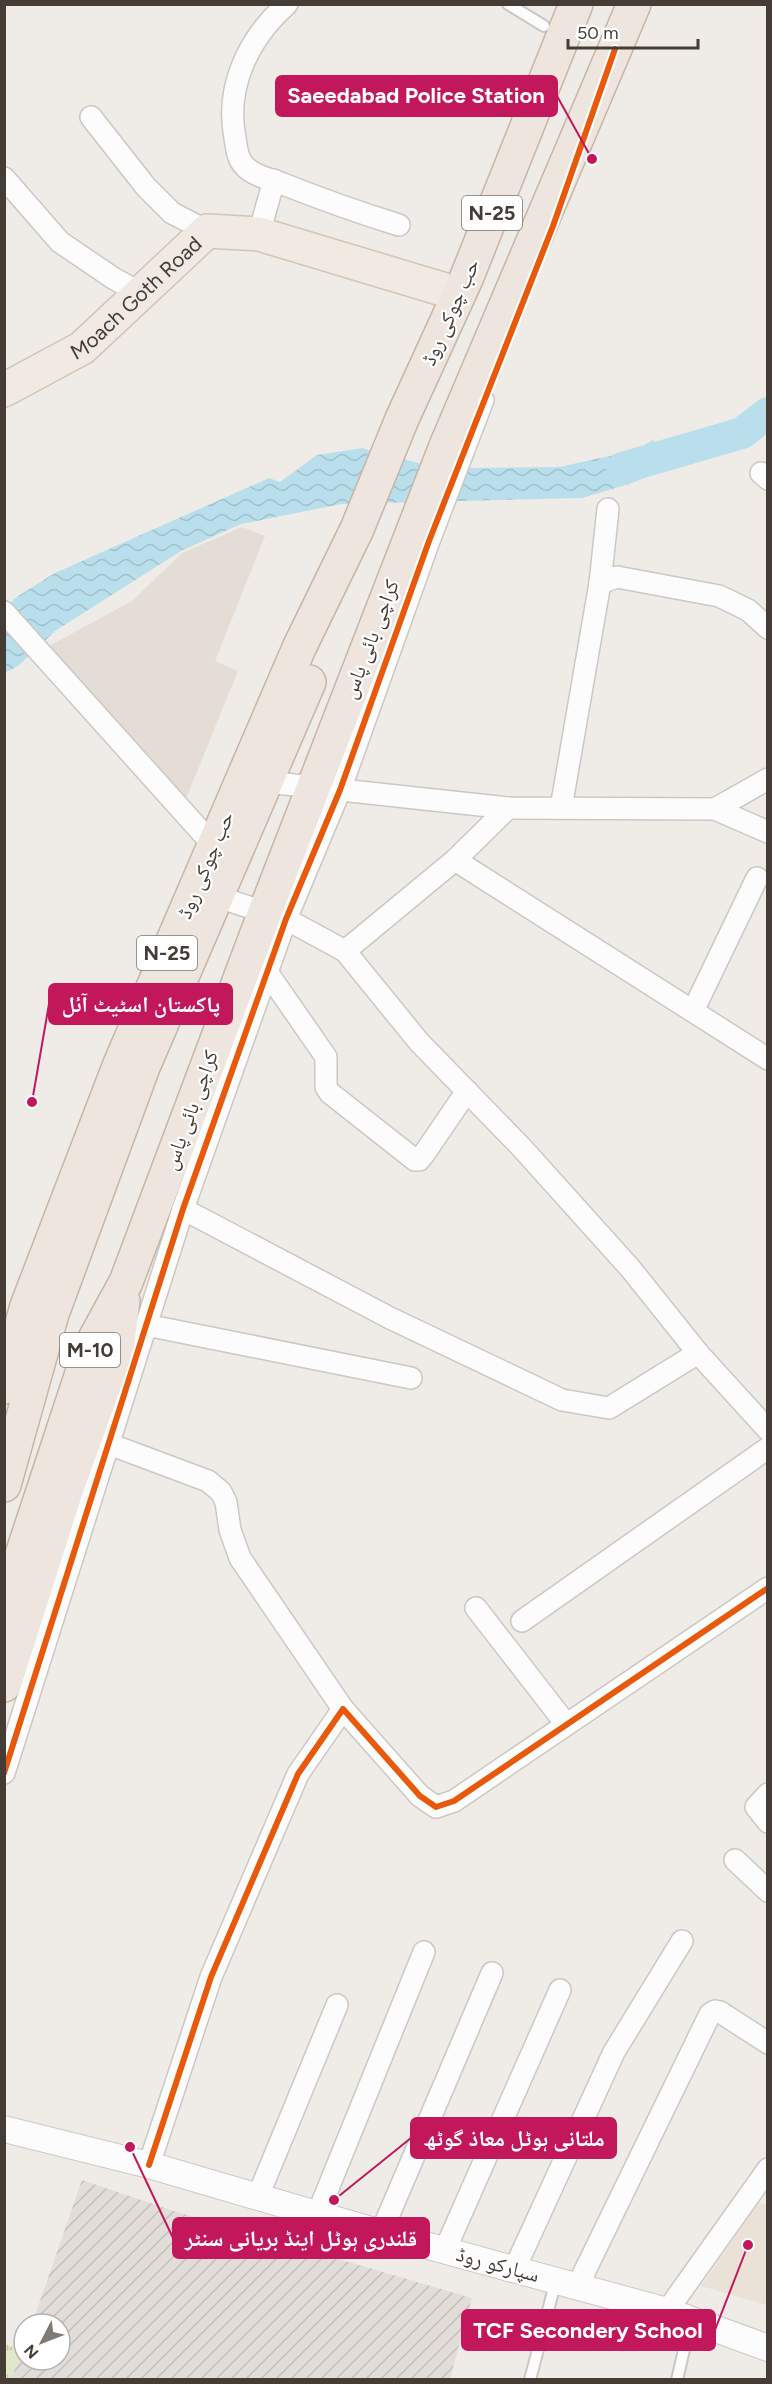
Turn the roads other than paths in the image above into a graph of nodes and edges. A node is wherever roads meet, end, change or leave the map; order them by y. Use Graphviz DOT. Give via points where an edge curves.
graph roads {
  1 [pos="287,4"];
  2 [pos="508,4"];
  3 [pos="576,4"];
  4 [pos="634,4"];
  5 [pos="549,15"];
  6 [pos="91,117"];
  7 [pos="4,178"];
  8 [pos="274,180"];
  9 [pos="399,225"];
  10 [pos="207,231"];
  11 [pos="259,234"];
  12 [pos="442,289"];
  13 [pos="140,293"];
  14 [pos="6,386"];
  15 [pos="399,426"];
  16 [pos="608,509"];
  17 [pos="360,522"];
  18 [pos="600,582"];
  19 [pos="4,612"];
  20 [pos="768,628"];
  21 [pos="768,779"];
  22 [pos="267,782"];
  23 [pos="326,788"];
  24 [pos="508,808"];
  25 [pos="561,808"];
  26 [pos="716,809"];
  27 [pos="768,832"];
  28 [pos="214,846"];
  29 [pos="455,860"];
  30 [pos="757,878"];
  31 [pos="218,897"];
  32 [pos="276,915"];
  33 [pos="345,951"];
  34 [pos="267,972"];
  35 [pos="693,1011"];
  36 [pos="768,1059"];
  37 [pos="467,1091"];
  38 [pos="183,1209"];
  39 [pos="146,1325"];
  40 [pos="698,1353"];
  41 [pos="411,1378"];
  42 [pos="4,1387"];
  43 [pos="768,1430"];
  44 [pos="86,1435"];
  45 [pos="768,1448"];
  46 [pos="4,1485"];
  47 [pos="768,1587"];
  48 [pos="476,1608"];
  49 [pos="4,1609"];
  50 [pos="522,1621"];
  51 [pos="4,1685"];
  52 [pos="342,1709"];
  53 [pos="566,1724"];
  54 [pos="4,1773"];
  55 [pos="768,1794"];
  56 [pos="768,1822"];
  57 [pos="735,1860"];
  58 [pos="768,1891"];
  59 [pos="682,1941"];
  60 [pos="424,1952"];
  61 [pos="492,1973"];
  62 [pos="560,1990"];
  63 [pos="337,2005"];
  64 [pos="768,2043"];
  65 [pos="4,2129"];
  66 [pos="149,2165"];
  67 [pos="768,2169"];
  68 [pos="258,2196"];
  69 [pos="318,2213"];
  70 [pos="381,2234"];
  71 [pos="445,2250"];
  72 [pos="514,2270"];
  73 [pos="567,2282"];
  74 [pos="679,2315"];
  75 [pos="760,2343"];
  76 [pos="530,2379"];
  77 [pos="677,2379"];
  1 -- 8 [label="street" via="250,50 232,94 231,122 239,160 262,178"];
  2 -- 5 [label="lane"];
  3 -- 15 [label="highway, حب چوکی روڈ / N-25" via="466,279"];
  4 -- 23 [label="highway, کراچی بائی پاس / M-10" via="456,444"];
  5 -- 12 [label="highway, حب چوکی روڈ / N-25"];
  6 -- 10 [label="street" via="146,187 172,213"];
  7 -- 13 [label="street" via="60,242"];
  8 -- 9 [label="street"];
  8 -- 11 [label="street"];
  10 -- 11 [label="main road, Moach Goth Road"];
  10 -- 13 [label="main road, Moach Goth Road"];
  11 -- 12 [label="main road, Moach Goth Road"];
  12 -- 15 [label="highway, حب چوکی روڈ / N-25"];
  13 -- 14 [label="main road, Moach Goth Road" via="82,348"];
  15 -- 17 [label="highway, حب چوکی روڈ / N-25"];
  16 -- 18 [label="street"];
  17 -- 22 [label="highway" via="321,655"];
  17 -- 28 [label="highway, حب چوکی روڈ / N-25" via="299,648"];
  18 -- 20 [label="street" via="617,577 719,596 748,610"];
  18 -- 25 [label="street"];
  19 -- 28 [label="street"];
  21 -- 26 [label="street"];
  22 -- 23 [label="street"];
  22 -- 31 [label="highway"];
  23 -- 24 [label="street"];
  23 -- 32 [label="highway, کراچی بائی پاس / M-10"];
  24 -- 25 [label="street"];
  24 -- 29 [label="street"];
  25 -- 26 [label="street"];
  26 -- 27 [label="street"];
  28 -- 42 [label="highway, حب چوکی روڈ / N-25" via="120,1064 27,1306"];
  29 -- 33 [label="street"];
  29 -- 35 [label="street"];
  30 -- 35 [label="street"];
  31 -- 32 [label="street"];
  31 -- 46 [label="highway" via="143,1067 52,1314"];
  32 -- 33 [label="street"];
  32 -- 34 [label="street"];
  32 -- 44 [label="highway, کراچی بائی پاس / M-10" via="126,1282 91,1346"];
  33 -- 37 [label="street" via="419,1042"];
  34 -- 37 [label="street" via="327,1057 326,1087 330,1093 415,1160 424,1154"];
  34 -- 38 [label="street"];
  35 -- 36 [label="street"];
  37 -- 40 [label="street" via="630,1268"];
  38 -- 39 [label="street"];
  38 -- 40 [label="street" via="390,1318 562,1400 609,1408"];
  39 -- 41 [label="street"];
  39 -- 44 [label="street"];
  40 -- 43 [label="street"];
  44 -- 49 [label="highway, کراچی بائی پاس / M-10"];
  44 -- 51 [label="highway, کراچی بائی پاس / M-10"];
  44 -- 52 [label="street" via="208,1481 221,1492 240,1558"];
  44 -- 54 [label="street"];
  45 -- 50 [label="street"];
  47 -- 53 [label="street"];
  48 -- 53 [label="street"];
  52 -- 53 [label="street" via="420,1797 435,1807 454,1801"];
  52 -- 66 [label="street" via="298,1774 215,1966"];
  55 -- 56 [label="street" via="756,1807"];
  57 -- 58 [label="street"];
  59 -- 72 [label="street" via="614,2052"];
  60 -- 69 [label="street"];
  61 -- 70 [label="street"];
  62 -- 71 [label="street"];
  63 -- 68 [label="street"];
  64 -- 73 [label="street" via="720,2012 710,2014"];
  65 -- 66 [label="street, سپارکو روڈ"];
  66 -- 68 [label="street, سپارکو روڈ"];
  67 -- 74 [label="street"];
  68 -- 69 [label="street, سپارکو روڈ"];
  69 -- 70 [label="street, سپارکو روڈ"];
  70 -- 71 [label="street, سپارکو روڈ"];
  71 -- 72 [label="street, سپارکو روڈ"];
  72 -- 73 [label="street, سپارکو روڈ"];
  73 -- 74 [label="street, سپارکو روڈ"];
  73 -- 76 [label="lane"];
  74 -- 75 [label="street, سپارکو روڈ"];
  74 -- 77 [label="lane"];
}
